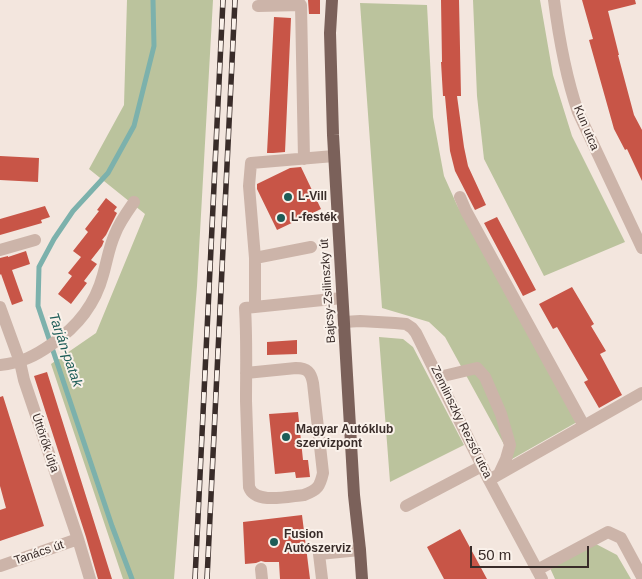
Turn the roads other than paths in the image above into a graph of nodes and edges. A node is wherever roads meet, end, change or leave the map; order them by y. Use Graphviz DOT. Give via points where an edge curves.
graph roads {
  1 [pos="332,0"];
  2 [pos="554,0"];
  3 [pos="258,6"];
  4 [pos="334,156"];
  5 [pos="304,159"];
  6 [pos="460,198"];
  7 [pos="134,202"];
  8 [pos="35,240"];
  9 [pos="311,247"];
  10 [pos="642,248"];
  11 [pos="0,250"];
  12 [pos="255,258"];
  13 [pos="342,298"];
  14 [pos="0,307"];
  15 [pos="255,307"];
  16 [pos="344,322"];
  17 [pos="20,362"];
  18 [pos="0,365"];
  19 [pos="246,373"];
  20 [pos="439,376"];
  21 [pos="642,393"];
  22 [pos="584,426"];
  23 [pos="482,466"];
  24 [pos="494,477"];
  25 [pos="406,506"];
  26 [pos="78,540"];
  27 [pos="360,550"];
  28 [pos="0,566"];
  29 [pos="539,575"];
  30 [pos="642,578"];
  31 [pos="90,579"];
  32 [pos="322,579"];
  33 [pos="362,579"];
  1 -- 4 [label="main road, Bajcsy-Zsilinszky út"];
  2 -- 10 [label="street, Kun utca" via="563,62 578,112"];
  3 -- 5 [label="street" via="301,5"];
  4 -- 5 [label="street"];
  4 -- 13 [label="main road, Bajcsy-Zsilinszky út"];
  5 -- 12 [label="street" via="250,163"];
  6 -- 22 [label="street"];
  7 -- 17 [label="street" via="118,227 102,277 78,323 62,338"];
  8 -- 11 [label="street"];
  9 -- 12 [label="street"];
  12 -- 15 [label="street"];
  13 -- 15 [label="street"];
  13 -- 16 [label="main road, Bajcsy-Zsilinszky út"];
  14 -- 17 [label="street, Úttörők útja"];
  15 -- 19 [label="street" via="245,308"];
  16 -- 20 [label="street, Zemlinszky Rezső utca" via="406,324 420,338"];
  16 -- 27 [label="main road, Bajcsy-Zsilinszky út"];
  17 -- 18 [label="street"];
  17 -- 26 [label="street, Úttörők útja"];
  19 -- 19 [label="street" via="251,491 267,498 310,493 321,484 323,473 310,373 303,368"];
  20 -- 23 [label="street, Zemlinszky Rezső utca"];
  20 -- 24 [label="street" via="477,368 485,377 502,414 510,445 506,460"];
  21 -- 22 [label="street"];
  22 -- 24 [label="street"];
  23 -- 24 [label="street, Zemlinszky Rezső utca"];
  23 -- 25 [label="street"];
  24 -- 29 [label="street, Zemlinszky Rezső utca"];
  26 -- 28 [label="street, Tanács út"];
  26 -- 31 [label="street, Úttörők útja"];
  27 -- 32 [label="street" via="319,554"];
  27 -- 33 [label="main road, Bajcsy-Zsilinszky út"];
  29 -- 30 [label="street" via="608,532 621,538"];
}
